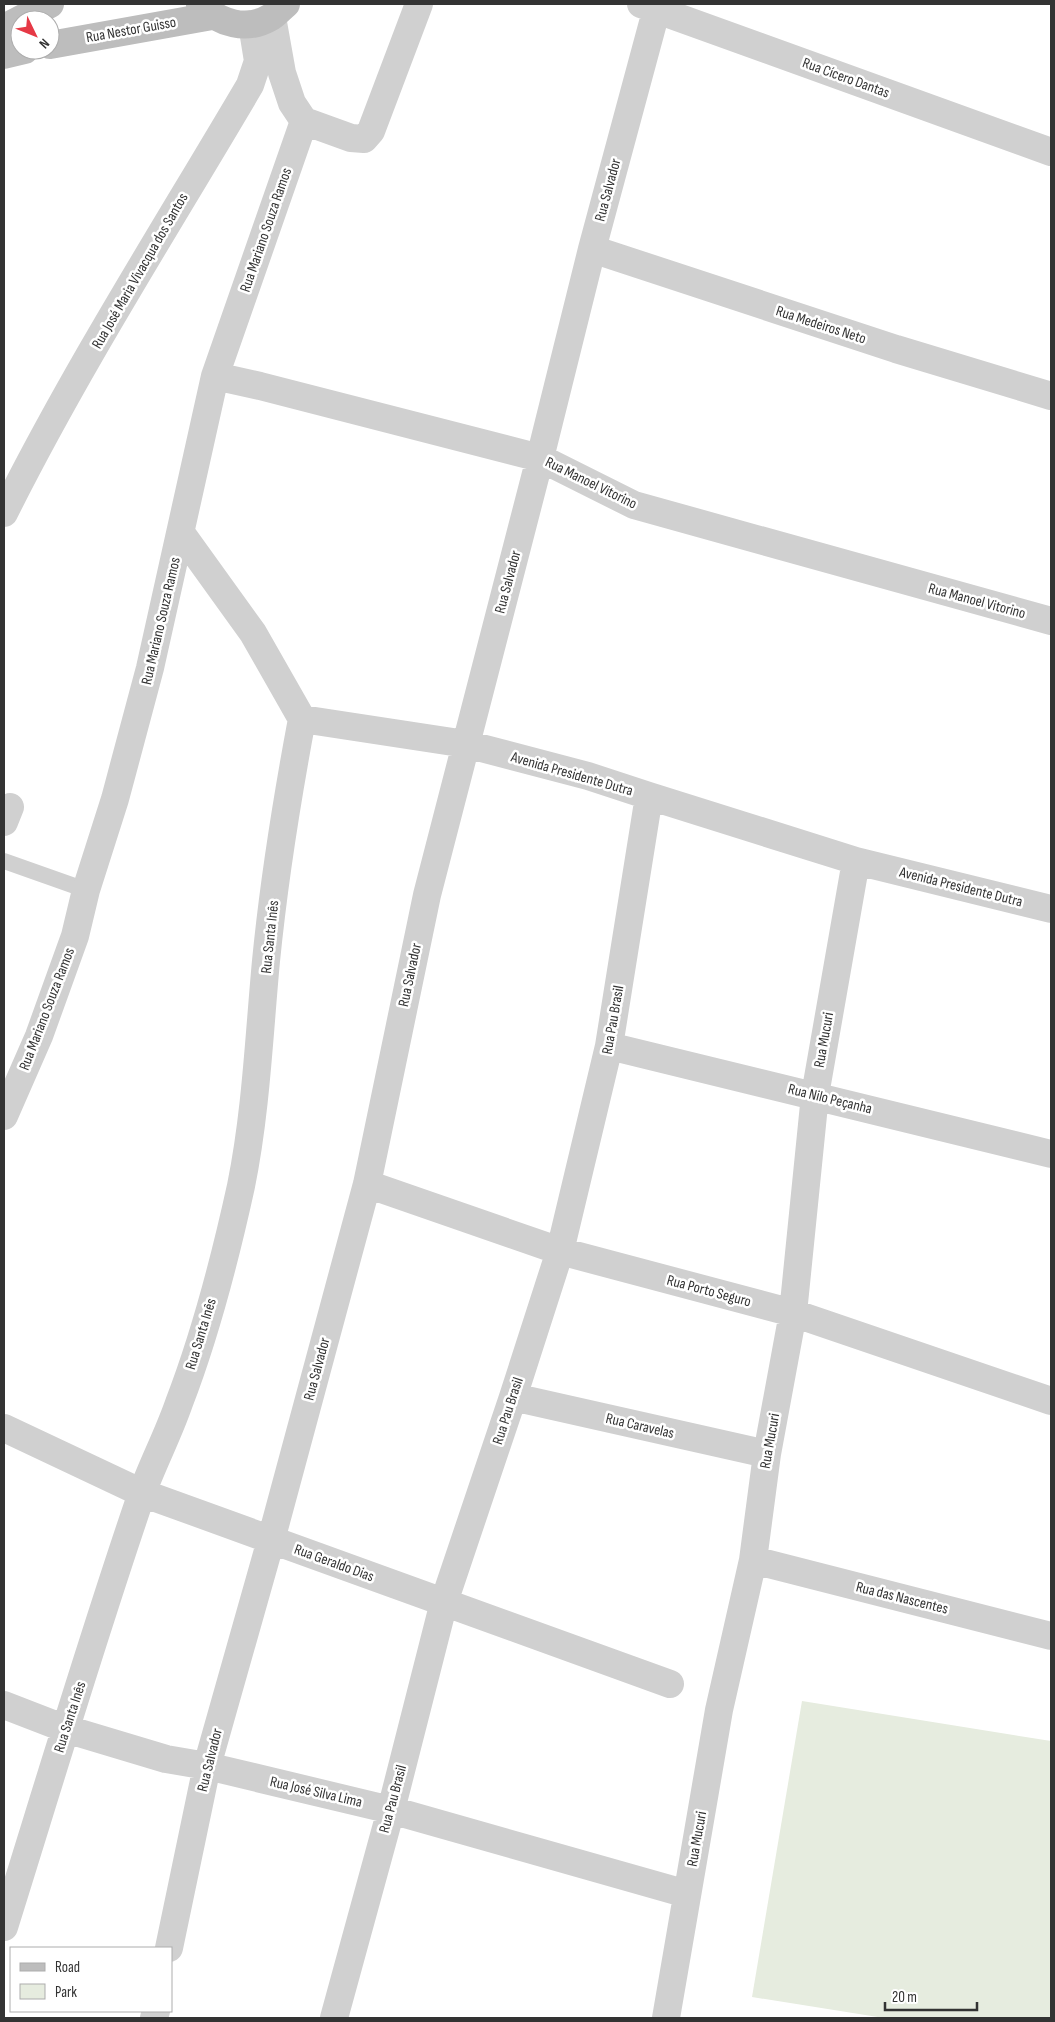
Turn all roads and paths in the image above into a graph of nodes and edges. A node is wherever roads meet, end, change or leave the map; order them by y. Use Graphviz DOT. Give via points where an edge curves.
graph roads {
  1 [pos="50,4"];
  2 [pos="419,4"];
  3 [pos="652,6"];
  4 [pos="205,10"];
  5 [pos="270,15"];
  6 [pos="4,28"];
  7 [pos="60,43"];
  8 [pos="304,121"];
  9 [pos="1051,152"];
  10 [pos="592,249"];
  11 [pos="215,376"];
  12 [pos="1051,396"];
  13 [pos="540,458"];
  14 [pos="4,513"];
  15 [pos="181,533"];
  16 [pos="1051,621"];
  17 [pos="302,719"];
  18 [pos="466,744"];
  19 [pos="649,796"];
  20 [pos="4,861"];
  21 [pos="856,861"];
  22 [pos="86,890"];
  23 [pos="1051,909"];
  24 [pos="609,1046"];
  25 [pos="815,1095"];
  26 [pos="4,1116"];
  27 [pos="1051,1154"];
  28 [pos="366,1184"];
  29 [pos="560,1251"];
  30 [pos="793,1313"];
  31 [pos="513,1397"];
  32 [pos="1051,1401"];
  33 [pos="4,1428"];
  34 [pos="766,1454"];
  35 [pos="142,1493"];
  36 [pos="271,1540"];
  37 [pos="753,1560"];
  38 [pos="444,1602"];
  39 [pos="1051,1636"];
  40 [pos="670,1684"];
  41 [pos="4,1705"];
  42 [pos="66,1729"];
  43 [pos="207,1766"];
  44 [pos="390,1810"];
  45 [pos="687,1894"];
  46 [pos="4,1927"];
  47 [pos="169,1947"];
  48 [pos="334,2018"];
  49 [pos="666,2018"];
  1 -- 6 [label="street"];
  2 -- 8 [label="street" via="371,131 364,138 352,138"];
  3 -- 9 [label="street, Rua Cícero Dantas"];
  3 -- 10 [label="street, Rua Salvador"];
  4 -- 5 [label="street" via="231,24"];
  4 -- 7 [label="street, Rua Nestor Guisso"];
  5 -- 8 [label="street" via="282,73 292,102"];
  5 -- 14 [label="street, Rua José Maria Vivacqua dos Santos" via="250,85 65,399"];
  8 -- 11 [label="street, Rua Mariano Souza Ramos"];
  10 -- 12 [label="street, Rua Medeiros Neto" via="896,349"];
  10 -- 13 [label="street, Rua Salvador"];
  11 -- 13 [label="street, Rua Manoel Vitorino"];
  11 -- 15 [label="street, Rua Mariano Souza Ramos"];
  13 -- 16 [label="street, Rua Manoel Vitorino" via="634,505"];
  13 -- 18 [label="street, Rua Salvador"];
  15 -- 17 [label="street" via="253,633"];
  15 -- 22 [label="street, Rua Mariano Souza Ramos" via="150,668 115,799"];
  17 -- 18 [label="street, Avenida Presidente Dutra"];
  17 -- 35 [label="street, Rua Santa Inês" via="276,884 256,1082 241,1184 205,1326 180,1403"];
  18 -- 19 [label="street, Avenida Presidente Dutra" via="588,776"];
  18 -- 28 [label="street, Rua Salvador" via="427,895"];
  19 -- 21 [label="street, Avenida Presidente Dutra"];
  19 -- 24 [label="street, Rua Pau Brasil"];
  20 -- 22 [label="lane"];
  21 -- 23 [label="street, Avenida Presidente Dutra"];
  21 -- 25 [label="street, Rua Mucuri"];
  22 -- 26 [label="street, Rua Mariano Souza Ramos" via="75,936 39,1036"];
  24 -- 25 [label="street, Rua Nilo Peçanha"];
  24 -- 29 [label="street, Rua Pau Brasil"];
  25 -- 27 [label="street, Rua Nilo Peçanha"];
  25 -- 30 [label="street, Rua Mucuri"];
  28 -- 29 [label="street, Rua Porto Seguro"];
  28 -- 36 [label="street, Rua Salvador"];
  29 -- 30 [label="street, Rua Porto Seguro"];
  29 -- 31 [label="street, Rua Pau Brasil"];
  30 -- 32 [label="street, Rua Porto Seguro"];
  30 -- 34 [label="street, Rua Mucuri"];
  31 -- 34 [label="street, Rua Caravelas"];
  31 -- 38 [label="street, Rua Pau Brasil"];
  33 -- 35 [label="street, Rua Geraldo Dias"];
  34 -- 37 [label="street, Rua Mucuri"];
  35 -- 36 [label="street, Rua Geraldo Dias"];
  35 -- 42 [label="street, Rua Santa Inês"];
  36 -- 38 [label="street, Rua Geraldo Dias"];
  36 -- 43 [label="street, Rua Salvador"];
  37 -- 39 [label="street, Rua das Nascentes"];
  37 -- 45 [label="street, Rua Mucuri" via="719,1710"];
  38 -- 40 [label="street, Rua Geraldo Dias"];
  38 -- 44 [label="street, Rua Pau Brasil"];
  41 -- 42 [label="street, Rua José Silva Lima"];
  42 -- 43 [label="street, Rua José Silva Lima" via="166,1759"];
  42 -- 46 [label="street, Rua Santa Inês"];
  43 -- 44 [label="street, Rua José Silva Lima"];
  43 -- 47 [label="street, Rua Salvador"];
  44 -- 45 [label="street, Rua José Silva Lima"];
  44 -- 48 [label="street, Rua Pau Brasil"];
  45 -- 49 [label="street, Rua Mucuri"];
}
